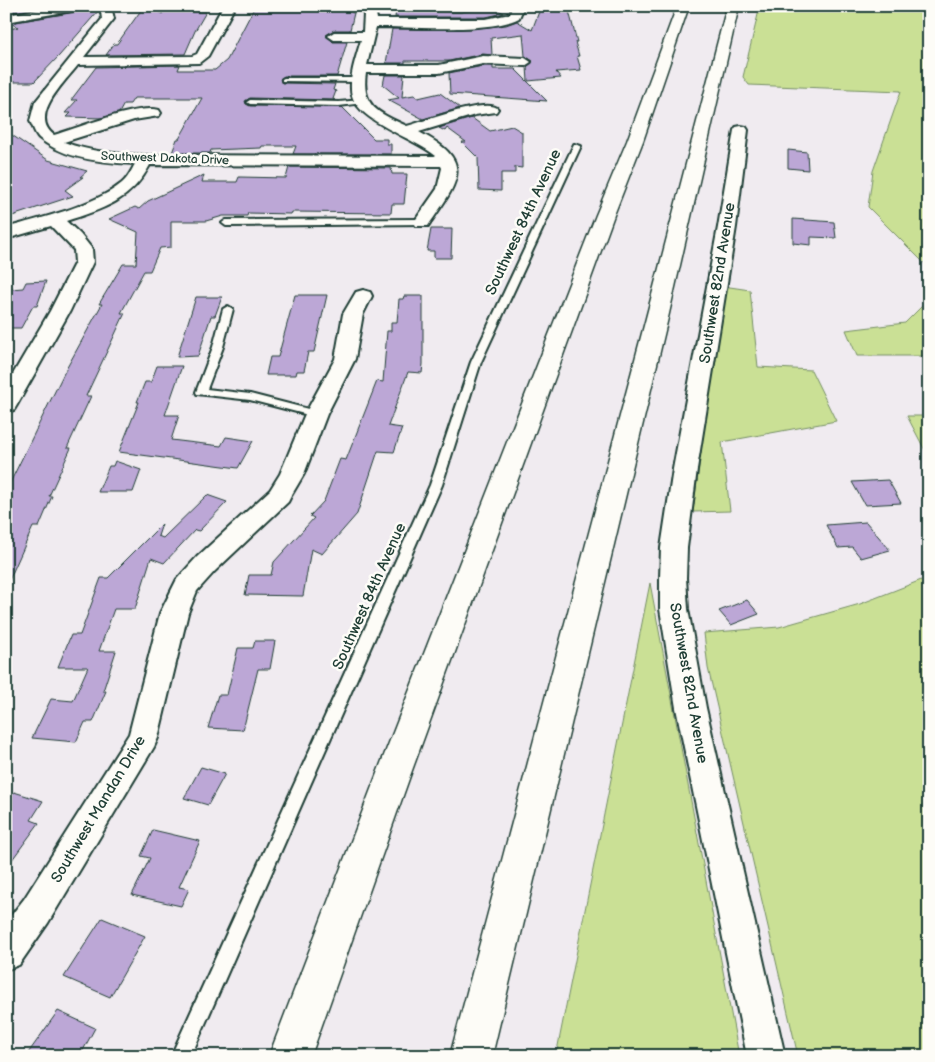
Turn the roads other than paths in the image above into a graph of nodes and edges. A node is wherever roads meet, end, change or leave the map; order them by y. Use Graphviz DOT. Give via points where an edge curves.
graph roads {
  1 [pos="82,6"];
  2 [pos="105,6"];
  3 [pos="229,6"];
  4 [pos="361,6"];
  5 [pos="518,6"];
  6 [pos="683,6"];
  7 [pos="733,6"];
  8 [pos="6,20"];
  9 [pos="663,25"];
  10 [pos="369,30"];
  11 [pos="334,36"];
  12 [pos="75,61"];
  13 [pos="525,62"];
  14 [pos="658,73"];
  15 [pos="359,74"];
  16 [pos="284,80"];
  17 [pos="250,102"];
  18 [pos="361,102"];
  19 [pos="491,109"];
  20 [pos="154,113"];
  21 [pos="741,130"];
  22 [pos="406,131"];
  23 [pos="51,141"];
  24 [pos="577,146"];
  25 [pos="145,160"];
  26 [pos="447,161"];
  27 [pos="53,219"];
  28 [pos="422,222"];
  29 [pos="226,223"];
  30 [pos="6,234"];
  31 [pos="363,296"];
  32 [pos="228,309"];
  33 [pos="6,405"];
  34 [pos="316,414"];
  35 [pos="6,952"];
  36 [pos="181,1056"];
  37 [pos="290,1056"];
  38 [pos="471,1056"];
  39 [pos="766,1056"];
  1 -- 8 [label="street"];
  2 -- 12 [label="street" via="108,19"];
  3 -- 12 [label="street" via="202,56 195,60"];
  4 -- 10 [label="street" via="370,14"];
  5 -- 10 [label="street" via="515,16 507,20"];
  6 -- 14 [label="highway"];
  7 -- 38 [label="highway"];
  9 -- 14 [label="highway"];
  10 -- 11 [label="street"];
  10 -- 15 [label="street"];
  12 -- 23 [label="street" via="36,112 38,128"];
  13 -- 15 [label="street" via="483,60 439,68"];
  14 -- 37 [label="highway"];
  15 -- 16 [label="lane"];
  15 -- 18 [label="street" via="357,93"];
  17 -- 18 [label="lane"];
  18 -- 22 [label="street" via="381,119"];
  19 -- 22 [label="street" via="474,110"];
  20 -- 23 [label="street" via="132,116"];
  21 -- 39 [label="street, Southwest 82nd Avenue" via="685,469 673,578 674,609 691,708"];
  22 -- 26 [label="street" via="438,148"];
  23 -- 25 [label="street, Southwest Dakota Drive" via="97,157"];
  24 -- 36 [label="lane, Southwest 84th Avenue" via="476,362 432,494"];
  25 -- 26 [label="street, Southwest Dakota Drive"];
  25 -- 27 [label="street" via="128,186 116,196"];
  26 -- 28 [label="street" via="450,168 448,184"];
  27 -- 30 [label="street"];
  27 -- 33 [label="street" via="83,250 84,262 60,312"];
  28 -- 29 [label="lane"];
  31 -- 34 [label="street, Southwest Mandan Drive" via="354,314 345,359"];
  32 -- 34 [label="lane" via="201,392 250,397"];
  34 -- 35 [label="street, Southwest Mandan Drive" via="292,474 279,496 186,586 174,613 143,738 36,911"];
}
